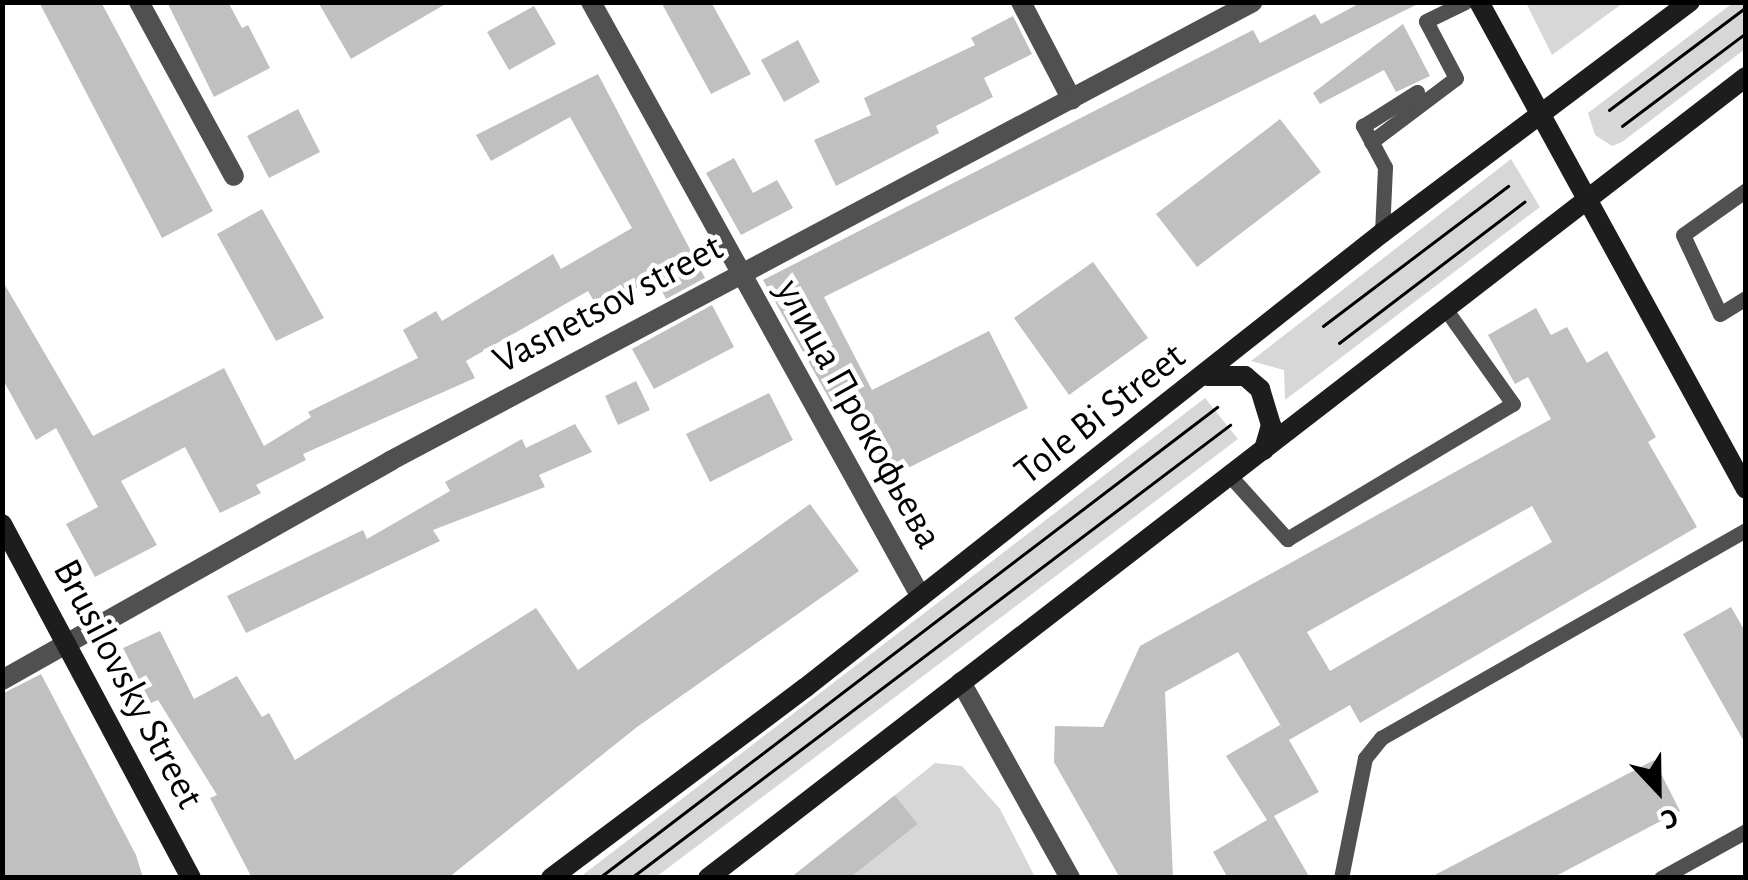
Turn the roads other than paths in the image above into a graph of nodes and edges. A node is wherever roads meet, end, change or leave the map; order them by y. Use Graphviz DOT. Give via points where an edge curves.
graph roads {
  1 [pos="139,2"];
  2 [pos="591,2"];
  3 [pos="1021,2"];
  4 [pos="1253,2"];
  5 [pos="1465,2"];
  6 [pos="1479,2"];
  7 [pos="1690,2"];
  8 [pos="1746,77"];
  9 [pos="1417,92"];
  10 [pos="1072,100"];
  11 [pos="1538,114"];
  12 [pos="1371,142"];
  13 [pos="234,176"];
  14 [pos="1746,190"];
  15 [pos="1587,198"];
  16 [pos="1382,233"];
  17 [pos="740,273"];
  18 [pos="1746,298"];
  19 [pos="1444,308"];
  20 [pos="1205,376"];
  21 [pos="1264,450"];
  22 [pos="1231,478"];
  23 [pos="1746,489"];
  24 [pos="2,524"];
  25 [pos="1746,530"];
  26 [pos="921,597"];
  27 [pos="69,645"];
  28 [pos="2,680"];
  29 [pos="961,682"];
  30 [pos="1746,831"];
  31 [pos="191,878"];
  32 [pos="550,878"];
  33 [pos="708,878"];
  34 [pos="1070,878"];
  35 [pos="1341,878"];
  36 [pos="1661,878"];
  1 -- 13 [label="street"];
  2 -- 17 [label="street, улица Прокофьева"];
  3 -- 10 [label="street"];
  4 -- 10 [label="street, Vasnetsov street"];
  5 -- 12 [label="lane" via="1426,21 1456,78"];
  6 -- 11 [label="main road"];
  7 -- 11 [label="main road, Tole Bi Street"];
  8 -- 15 [label="main road"];
  9 -- 12 [label="lane" via="1362,126"];
  10 -- 17 [label="street, Vasnetsov street"];
  11 -- 15 [label="main road"];
  11 -- 16 [label="main road, Tole Bi Street"];
  12 -- 16 [label="lane" via="1385,167"];
  14 -- 18 [label="lane" via="1683,235 1720,314"];
  15 -- 19 [label="main road"];
  15 -- 23 [label="main road"];
  16 -- 20 [label="main road, Tole Bi Street"];
  17 -- 26 [label="street, улица Прокофьева"];
  17 -- 27 [label="street, Vasnetsov street" via="390,461"];
  19 -- 21 [label="main road"];
  19 -- 22 [label="lane" via="1513,404 1287,539"];
  20 -- 21 [label="main road" via="1244,376 1260,389 1271,425"];
  20 -- 26 [label="main road, Tole Bi Street"];
  21 -- 22 [label="main road"];
  22 -- 29 [label="main road"];
  24 -- 27 [label="main road, Brusilovsky Street"];
  25 -- 35 [label="lane" via="1381,738 1365,758"];
  26 -- 32 [label="main road, Tole Bi Street"];
  27 -- 28 [label="street, Vasnetsov street"];
  27 -- 31 [label="main road, Brusilovsky Street"];
  29 -- 33 [label="main road"];
  29 -- 34 [label="street"];
  30 -- 36 [label="lane"];
}
